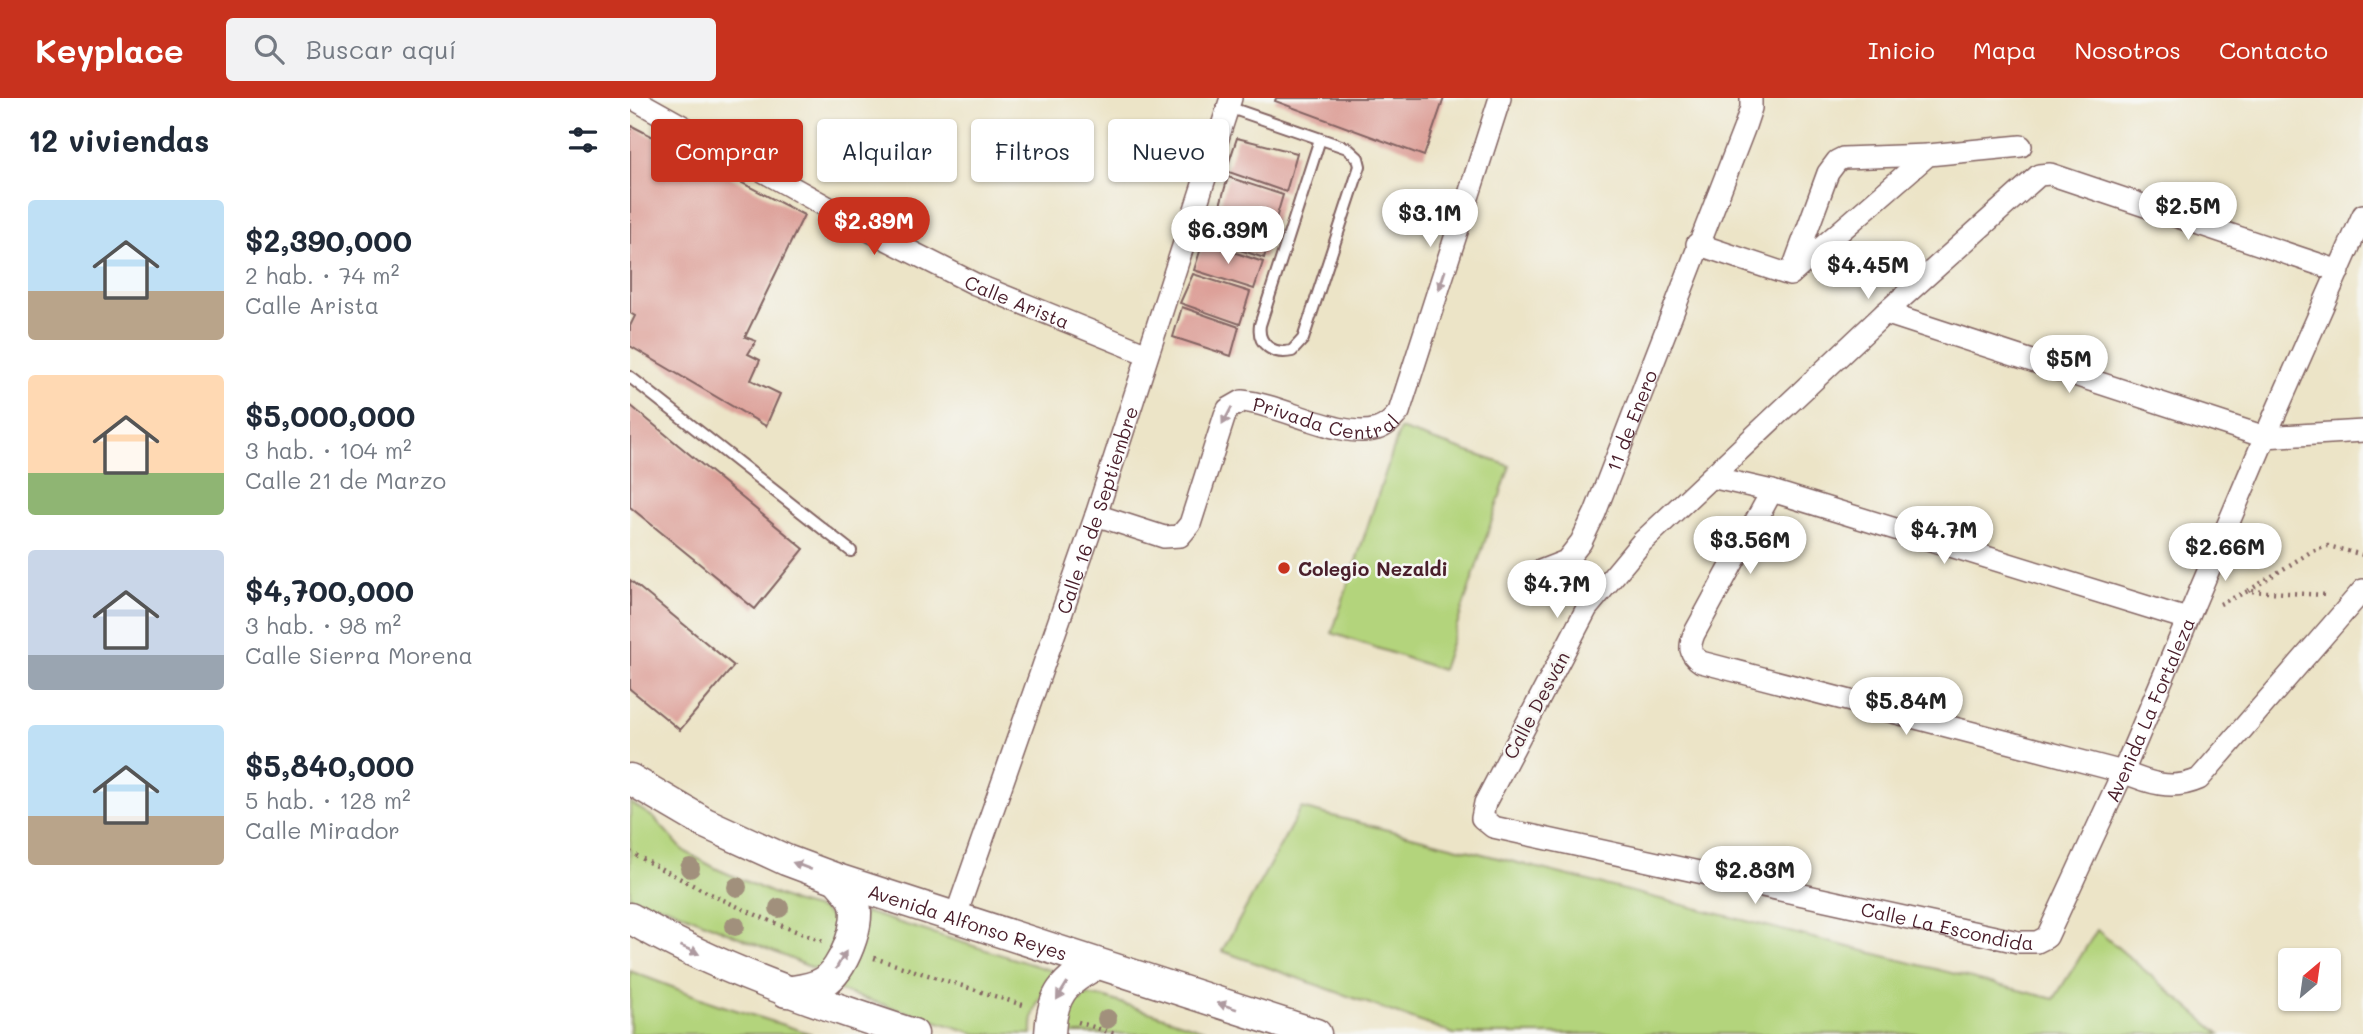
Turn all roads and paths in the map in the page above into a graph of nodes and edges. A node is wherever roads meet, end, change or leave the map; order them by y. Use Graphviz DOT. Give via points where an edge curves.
graph roads {
  1 [pos="632,98"];
  2 [pos="1500,98"];
  3 [pos="1751,98"];
  4 [pos="1230,102"];
  5 [pos="1320,139"];
  6 [pos="2021,146"];
  7 [pos="1928,155"];
  8 [pos="2363,215"];
  9 [pos="1698,244"];
  10 [pos="2339,271"];
  11 [pos="1790,275"];
  12 [pos="1885,313"];
  13 [pos="1147,354"];
  14 [pos="630,377"];
  15 [pos="2363,431"];
  16 [pos="2265,437"];
  17 [pos="1711,477"];
  18 [pos="1772,491"];
  19 [pos="1096,515"];
  20 [pos="851,551"];
  21 [pos="2363,555"];
  22 [pos="1535,573"];
  23 [pos="2248,591"];
  24 [pos="2360,593"];
  25 [pos="2187,619"];
  26 [pos="2123,772"];
  27 [pos="630,779"];
  28 [pos="1482,813"];
  29 [pos="837,879"];
  30 [pos="630,918"];
  31 [pos="955,918"];
  32 [pos="2051,933"];
  33 [pos="1097,964"];
  34 [pos="786,992"];
  35 [pos="913,1034"];
  36 [pos="1050,1034"];
  37 [pos="1316,1034"];
  1 -- 13 [label="street, Calle Arista" via="975,284"];
  2 -- 19 [label="street, Privada Central, one-way" via="1399,412 1378,428 1356,432 1249,402 1234,404 1225,415 1190,524 1180,536 1164,537"];
  3 -- 9 [label="street, 11 de Enero" via="1744,129"];
  4 -- 5 [label="lane"];
  4 -- 13 [label="street, Calle 16 de Septiembre"];
  5 -- 5 [label="lane" via="1353,152 1359,173 1303,339 1292,351 1277,351 1261,340 1260,325"];
  6 -- 7 [label="street"];
  7 -- 11 [label="street"];
  7 -- 11 [label="street" via="1837,161 1828,173"];
  8 -- 10 [label="street, Avenida La Fortaleza"];
  9 -- 11 [label="street"];
  9 -- 22 [label="street, 11 de Enero" via="1581,542 1566,561"];
  10 -- 12 [label="street, Calle Desván" via="2050,174 2039,175"];
  10 -- 16 [label="street, Avenida La Fortaleza"];
  12 -- 16 [label="street"];
  12 -- 17 [label="street, Calle Desván"];
  13 -- 19 [label="street, Calle 16 de Septiembre"];
  14 -- 20 [label="lane"];
  15 -- 16 [label="street"];
  16 -- 25 [label="street, Avenida La Fortaleza"];
  17 -- 18 [label="street"];
  17 -- 28 [label="street, Calle Desván" via="1642,542 1587,608"];
  18 -- 25 [label="street"];
  18 -- 26 [label="street" via="1694,634 1691,652 1700,662"];
  19 -- 31 [label="street, Calle 16 de Septiembre"];
  21 -- 23 [label="path" via="2328,546 2312,551"];
  23 -- 24 [label="path"];
  23 -- 25 [label="path"];
  24 -- 26 [label="street" via="2199,779 2178,786 2154,785"];
  25 -- 26 [label="street, Avenida La Fortaleza"];
  26 -- 32 [label="street, Avenida La Fortaleza"];
  29 -- 27 [label="main road, Avenida Alfonso Reyes, one-way" via="705,823"];
  28 -- 32 [label="street, Calle La Escondida" via="1493,827 2018,942 2037,942"];
  29 -- 31 [label="main road, Avenida Alfonso Reyes"];
  34 -- 29 [label="main road, one-way" via="824,982 847,950 856,913 853,900"];
  30 -- 34 [label="main road, one-way" via="666,939"];
  31 -- 33 [label="main road, Avenida Alfonso Reyes"];
  33 -- 36 [label="main road, one-way" via="1063,986"];
  37 -- 33 [label="main road, Avenida Alfonso Reyes, one-way"];
  34 -- 35 [label="main road"];
}
